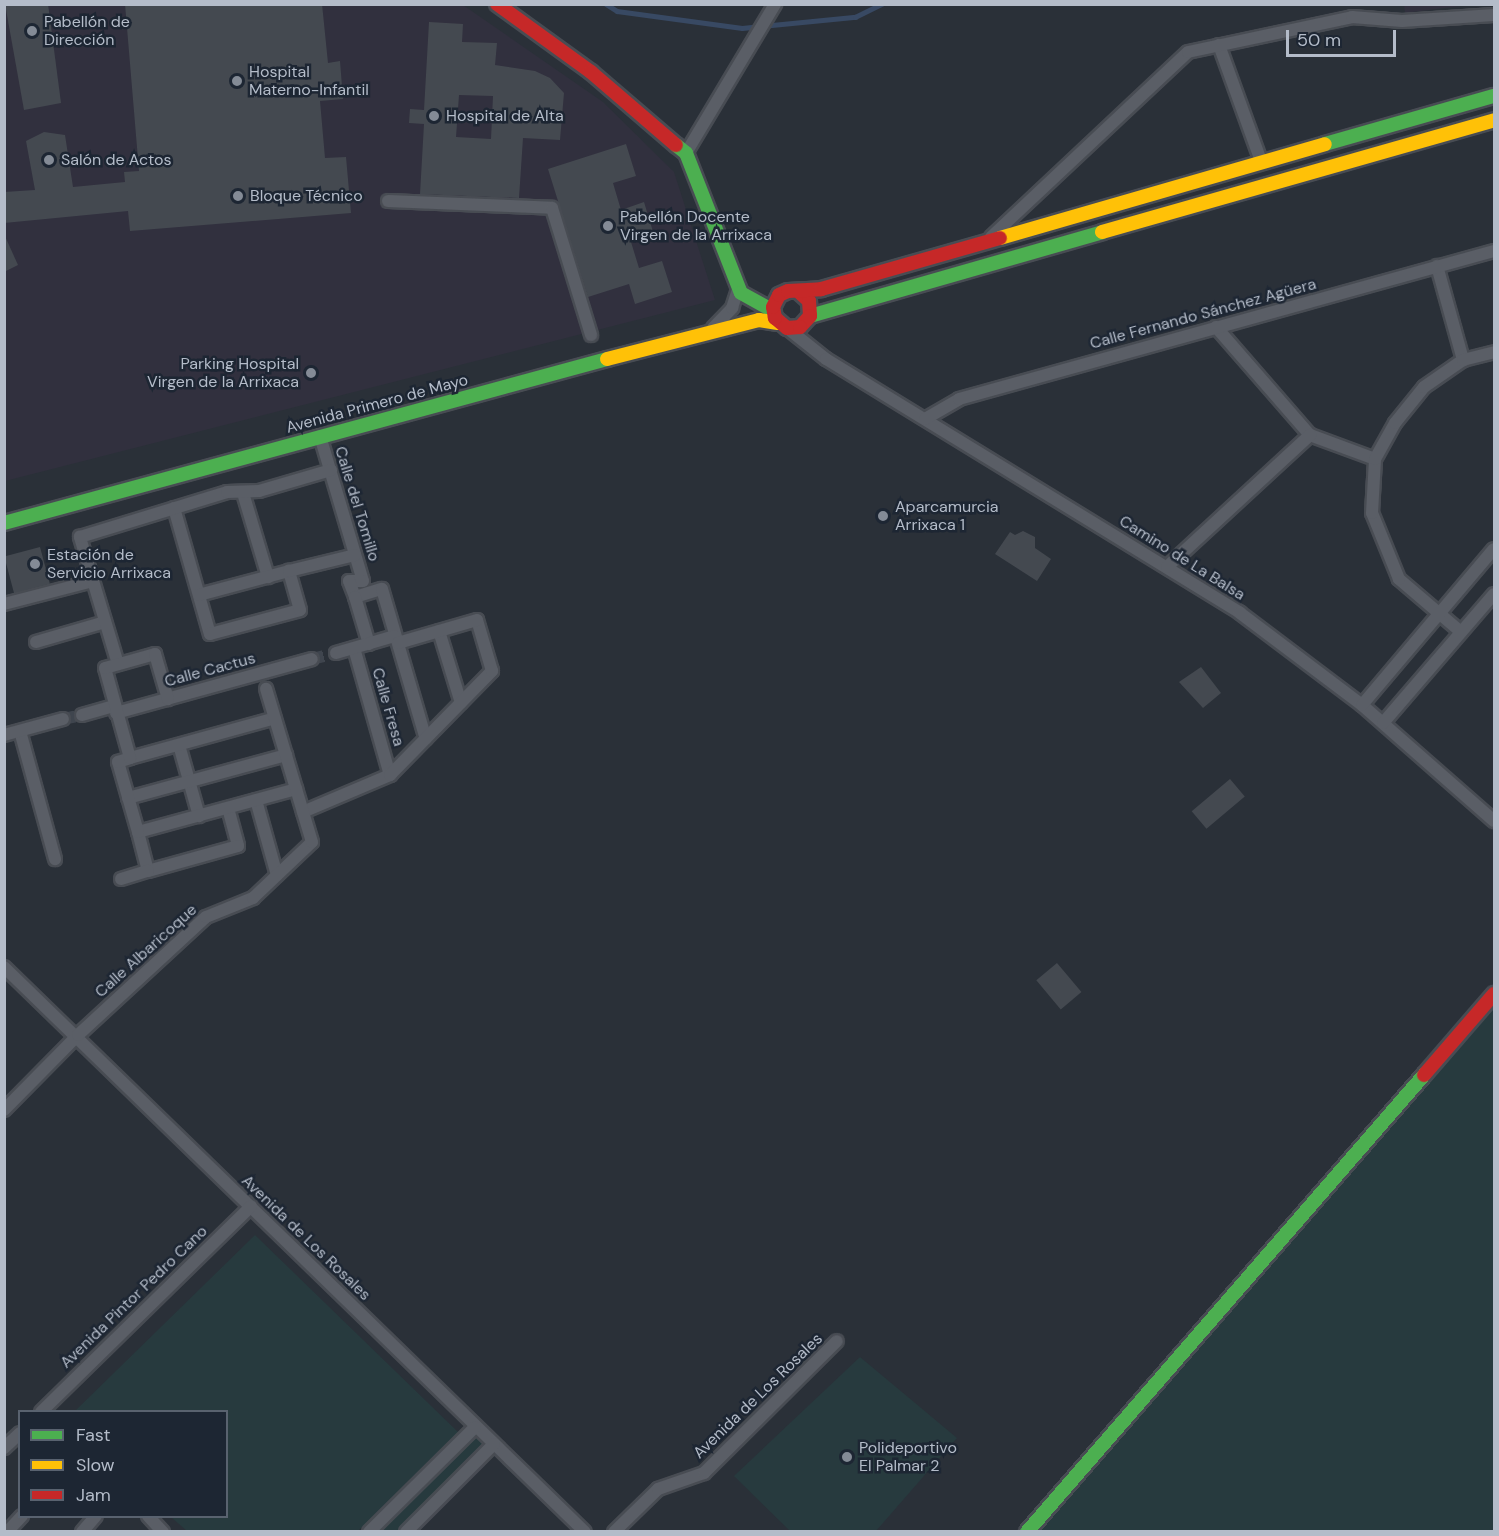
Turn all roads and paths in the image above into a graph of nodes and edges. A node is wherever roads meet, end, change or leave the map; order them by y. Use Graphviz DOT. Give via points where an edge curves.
graph roads {
  1 [pos="497,4"];
  2 [pos="775,4"];
  3 [pos="1494,15"];
  4 [pos="1219,45"];
  5 [pos="1494,96"];
  6 [pos="1494,120"];
  7 [pos="686,153"];
  8 [pos="1261,161"];
  9 [pos="1294,176"];
  10 [pos="1238,191"];
  11 [pos="388,201"];
  12 [pos="986,242"];
  13 [pos="1494,251"];
  14 [pos="1437,266"];
  15 [pos="739,287"];
  16 [pos="798,291"];
  17 [pos="777,312"];
  18 [pos="809,318"];
  19 [pos="1216,327"];
  20 [pos="705,334"];
  21 [pos="591,335"];
  22 [pos="1494,352"];
  23 [pos="826,359"];
  24 [pos="1462,360"];
  25 [pos="925,418"];
  26 [pos="1310,435"];
  27 [pos="320,436"];
  28 [pos="1375,459"];
  29 [pos="331,470"];
  30 [pos="243,493"];
  31 [pos="174,508"];
  32 [pos="4,523"];
  33 [pos="1494,549"];
  34 [pos="355,555"];
  35 [pos="1167,567"];
  36 [pos="290,571"];
  37 [pos="268,577"];
  38 [pos="93,581"];
  39 [pos="1494,594"];
  40 [pos="199,595"];
  41 [pos="355,597"];
  42 [pos="4,604"];
  43 [pos="1437,614"];
  44 [pos="105,622"];
  45 [pos="439,631"];
  46 [pos="1461,632"];
  47 [pos="397,640"];
  48 [pos="36,642"];
  49 [pos="369,644"];
  50 [pos="354,648"];
  51 [pos="336,653"];
  52 [pos="312,659"];
  53 [pos="118,664"];
  54 [pos="266,689"];
  55 [pos="168,699"];
  56 [pos="461,703"];
  57 [pos="1362,705"];
  58 [pos="116,709"];
  59 [pos="82,715"];
  60 [pos="274,718"];
  61 [pos="63,719"];
  62 [pos="1383,723"];
  63 [pos="20,731"];
  64 [pos="4,735"];
  65 [pos="426,739"];
  66 [pos="179,745"];
  67 [pos="286,755"];
  68 [pos="130,758"];
  69 [pos="390,775"];
  70 [pos="189,781"];
  71 [pos="296,789"];
  72 [pos="128,798"];
  73 [pos="256,800"];
  74 [pos="228,808"];
  75 [pos="303,812"];
  76 [pos="199,816"];
  77 [pos="1494,821"];
  78 [pos="138,832"];
  79 [pos="55,859"];
  80 [pos="148,871"];
  81 [pos="277,875"];
  82 [pos="121,879"];
  83 [pos="4,967"];
  84 [pos="1494,994"];
  85 [pos="78,1035"];
  86 [pos="4,1110"];
  87 [pos="251,1206"];
  88 [pos="837,1341"];
  89 [pos="43,1410"];
  90 [pos="476,1427"];
  91 [pos="18,1435"];
  92 [pos="494,1444"];
  93 [pos="4,1448"];
  94 [pos="20,1518"];
  95 [pos="94,1518"];
  96 [pos="150,1518"];
  97 [pos="7,1532"];
  98 [pos="82,1532"];
  99 [pos="163,1532"];
  100 [pos="369,1532"];
  101 [pos="406,1532"];
  102 [pos="585,1532"];
  103 [pos="614,1532"];
  104 [pos="1027,1532"];
  1 -- 7 [label="main road" via="591,72"];
  2 -- 7 [label="street"];
  3 -- 4 [label="street" via="1402,21 1352,17"];
  4 -- 8 [label="street"];
  4 -- 12 [label="street" via="1188,52"];
  5 -- 8 [label="main road"];
  6 -- 9 [label="main road"];
  7 -- 15 [label="main road"];
  8 -- 9 [label="main road"];
  8 -- 10 [label="main road"];
  8 -- 12 [label="main road"];
  9 -- 10 [label="main road"];
  10 -- 18 [label="main road"];
  11 -- 21 [label="street" via="552,208"];
  12 -- 16 [label="main road" via="821,289"];
  13 -- 14 [label="street, Calle Fernando Sánchez Agüera"];
  14 -- 19 [label="street, Calle Fernando Sánchez Agüera"];
  14 -- 24 [label="street"];
  15 -- 17 [label="main road" via="749,300"];
  15 -- 20 [label="street" via="730,312"];
  16 -- 17 [label="main road"];
  16 -- 18 [label="main road" via="809,301"];
  17 -- 18 [label="main road" via="796,328"];
  17 -- 20 [label="main road, Avenida Primero de Mayo"];
  17 -- 23 [label="street, Camino de La Balsa"];
  18 -- 23 [label="street"];
  19 -- 25 [label="street, Calle Fernando Sánchez Agüera" via="959,399"];
  19 -- 26 [label="street"];
  20 -- 27 [label="main road, Avenida Primero de Mayo"];
  22 -- 24 [label="street"];
  23 -- 25 [label="street, Camino de La Balsa"];
  24 -- 28 [label="street" via="1424,387 1395,423"];
  25 -- 35 [label="street, Camino de La Balsa"];
  26 -- 28 [label="street"];
  26 -- 35 [label="street"];
  27 -- 29 [label="street, Calle del Tomillo"];
  27 -- 32 [label="main road, Avenida Primero de Mayo"];
  28 -- 43 [label="street" via="1372,513 1399,579"];
  29 -- 30 [label="street"];
  29 -- 34 [label="street, Calle del Tomillo"];
  30 -- 31 [label="street" via="227,492"];
  30 -- 37 [label="street"];
  31 -- 38 [label="street" via="80,537"];
  31 -- 40 [label="street"];
  33 -- 43 [label="street"];
  34 -- 36 [label="street"];
  34 -- 41 [label="street, Calle del Tomillo" via="363,581 349,581"];
  35 -- 57 [label="street, Camino de La Balsa" via="1248,619"];
  36 -- 37 [label="street"];
  36 -- 40 [label="street" via="300,610 210,634"];
  37 -- 40 [label="street"];
  38 -- 42 [label="street"];
  38 -- 44 [label="street"];
  39 -- 46 [label="street"];
  41 -- 47 [label="street" via="382,589"];
  41 -- 49 [label="street"];
  43 -- 46 [label="street"];
  43 -- 57 [label="street"];
  44 -- 48 [label="street"];
  44 -- 53 [label="street"];
  45 -- 47 [label="street"];
  45 -- 56 [label="street"];
  45 -- 56 [label="street" via="477,620 492,671"];
  46 -- 62 [label="street"];
  47 -- 49 [label="street"];
  47 -- 65 [label="street"];
  49 -- 50 [label="street"];
  50 -- 51 [label="street"];
  50 -- 69 [label="street, Calle Fresa"];
  52 -- 55 [label="street, Calle Cactus"];
  53 -- 55 [label="street" via="155,654"];
  53 -- 58 [label="street" via="105,668"];
  54 -- 60 [label="street, Calle Albaricoque"];
  55 -- 58 [label="street, Calle Cactus"];
  56 -- 65 [label="street"];
  57 -- 62 [label="street, Camino de La Balsa"];
  58 -- 59 [label="street, Calle Cactus"];
  58 -- 68 [label="street"];
  60 -- 66 [label="street"];
  60 -- 67 [label="street, Calle Albaricoque"];
  61 -- 63 [label="street"];
  62 -- 77 [label="street, Camino de La Balsa"];
  63 -- 64 [label="street"];
  63 -- 79 [label="street"];
  65 -- 69 [label="street"];
  66 -- 68 [label="street"];
  66 -- 70 [label="street"];
  67 -- 70 [label="street"];
  67 -- 71 [label="street, Calle Albaricoque"];
  68 -- 72 [label="street" via="118,762"];
  69 -- 75 [label="street"];
  70 -- 72 [label="street"];
  70 -- 76 [label="street"];
  71 -- 73 [label="street"];
  71 -- 75 [label="street, Calle Albaricoque"];
  72 -- 78 [label="street"];
  73 -- 74 [label="street"];
  73 -- 81 [label="street"];
  74 -- 76 [label="street"];
  74 -- 80 [label="street" via="238,846"];
  75 -- 81 [label="street, Calle Albaricoque" via="312,842"];
  76 -- 78 [label="street"];
  78 -- 80 [label="street"];
  80 -- 82 [label="street"];
  81 -- 85 [label="street, Calle Albaricoque" via="253,898 206,917"];
  83 -- 85 [label="street, Avenida de Los Rosales"];
  84 -- 104 [label="main road"];
  85 -- 86 [label="street, Calle Albaricoque"];
  85 -- 87 [label="street, Avenida de Los Rosales"];
  87 -- 89 [label="street, Avenida Pintor Pedro Cano"];
  87 -- 90 [label="street, Avenida de Los Rosales"];
  88 -- 103 [label="street, Avenida de Los Rosales" via="704,1473 658,1488"];
  90 -- 92 [label="street, Avenida de Los Rosales"];
  90 -- 100 [label="street"];
  91 -- 93 [label="street"];
  92 -- 101 [label="street"];
  92 -- 102 [label="street, Avenida de Los Rosales"];
  94 -- 97 [label="street"];
  95 -- 98 [label="street"];
  96 -- 99 [label="street"];
}
